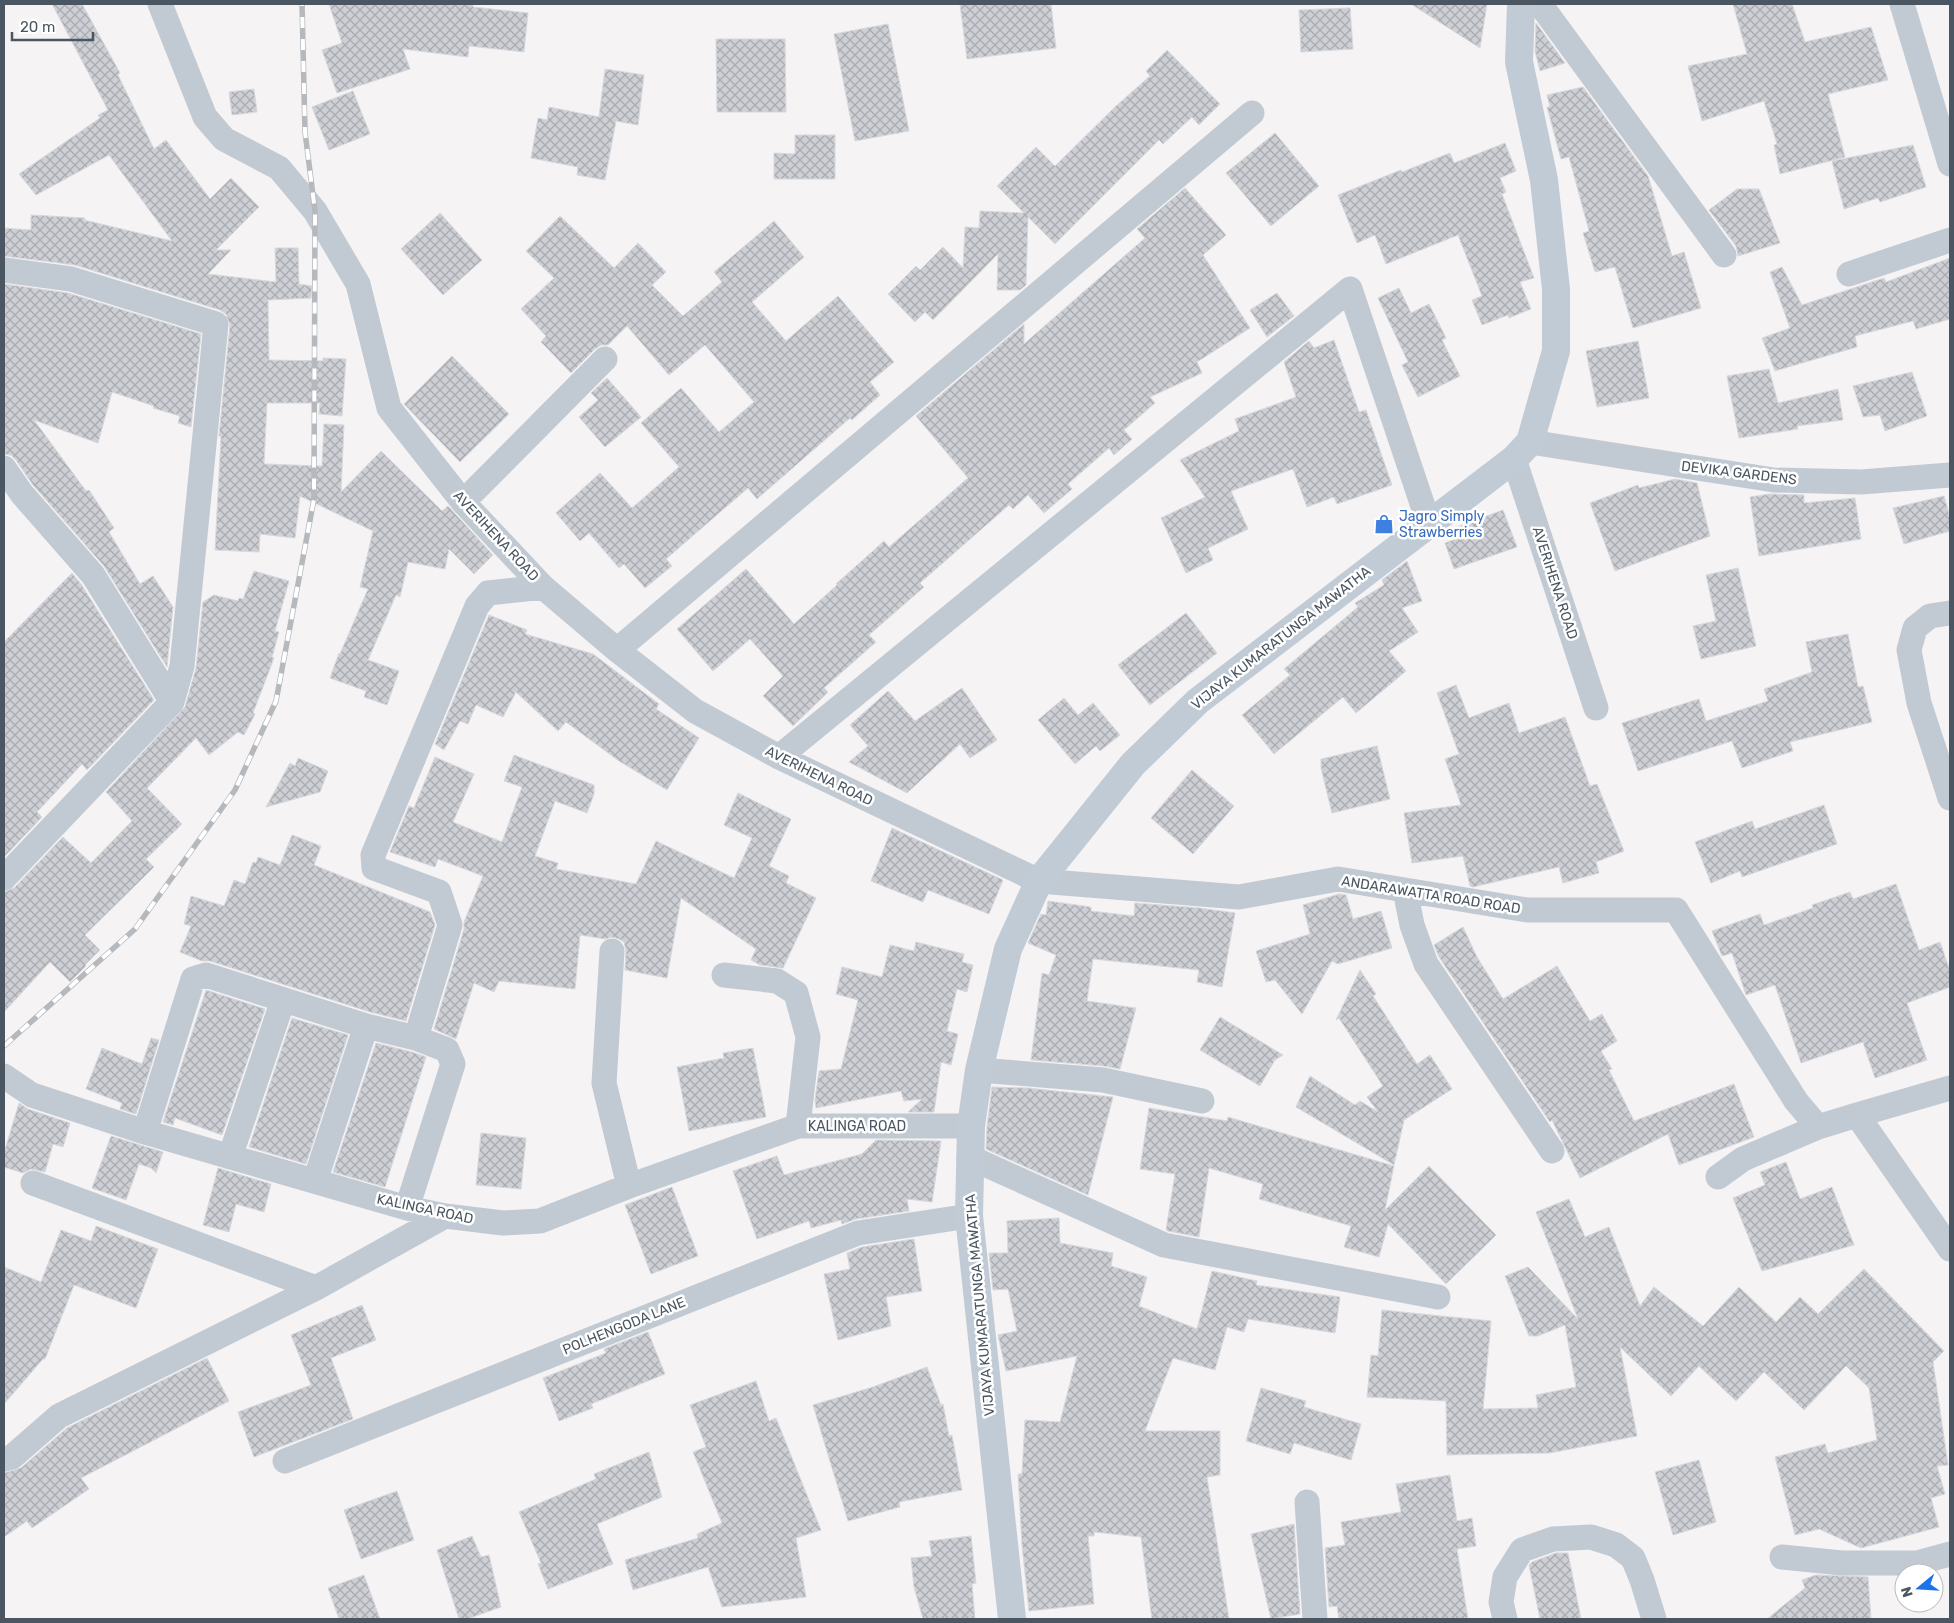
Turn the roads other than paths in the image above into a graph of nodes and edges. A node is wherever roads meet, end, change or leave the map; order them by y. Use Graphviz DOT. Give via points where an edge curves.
graph roads {
  1 [pos="160,4"];
  2 [pos="1521,4"];
  3 [pos="1540,4"];
  4 [pos="1902,4"];
  5 [pos="1252,113"];
  6 [pos="1950,164"];
  7 [pos="1950,240"];
  8 [pos="1724,255"];
  9 [pos="4,270"];
  10 [pos="1849,274"];
  11 [pos="605,359"];
  12 [pos="1522,450"];
  13 [pos="4,468"];
  14 [pos="1950,476"];
  15 [pos="463,502"];
  16 [pos="1429,524"];
  17 [pos="543,587"];
  18 [pos="1950,613"];
  19 [pos="617,650"];
  20 [pos="172,702"];
  21 [pos="1596,708"];
  22 [pos="779,758"];
  23 [pos="1950,798"];
  24 [pos="4,878"];
  25 [pos="1039,881"];
  26 [pos="1405,890"];
  27 [pos="612,951"];
  28 [pos="724,975"];
  29 [pos="283,1000"];
  30 [pos="366,1026"];
  31 [pos="416,1038"];
  32 [pos="979,1070"];
  33 [pos="4,1076"];
  34 [pos="1950,1088"];
  35 [pos="1202,1101"];
  36 [pos="1857,1116"];
  37 [pos="798,1126"];
  38 [pos="970,1126"];
  39 [pos="1818,1127"];
  40 [pos="145,1132"];
  41 [pos="1552,1151"];
  42 [pos="230,1157"];
  43 [pos="969,1157"];
  44 [pos="1718,1176"];
  45 [pos="315,1181"];
  46 [pos="33,1184"];
  47 [pos="629,1186"];
  48 [pos="407,1208"];
  49 [pos="445,1216"];
  50 [pos="969,1216"];
  51 [pos="1950,1249"];
  52 [pos="316,1288"];
  53 [pos="1438,1297"];
  54 [pos="4,1459"];
  55 [pos="285,1461"];
  56 [pos="1307,1502"];
  57 [pos="1950,1554"];
  58 [pos="1782,1557"];
  59 [pos="1012,1618"];
  60 [pos="1315,1619"];
  61 [pos="1505,1619"];
  62 [pos="1654,1619"];
  1 -- 15 [label="street, AVERIHENA ROAD" via="205,117 224,139 279,168 315,211 358,284 389,408"];
  2 -- 12 [label="main road" via="1519,62 1544,180 1556,289 1556,351"];
  3 -- 8 [label="street"];
  4 -- 6 [label="street"];
  5 -- 19 [label="street"];
  7 -- 10 [label="street"];
  9 -- 20 [label="street" via="71,279 216,324 182,666"];
  11 -- 15 [label="street"];
  12 -- 14 [label="street, DEVIKA GARDENS" via="1774,480 1861,482"];
  12 -- 16 [label="main road, VIJAYA KUMARATUNGA MAWATHA"];
  12 -- 21 [label="street, AVERIHENA ROAD"];
  13 -- 20 [label="street" via="22,494 93,574"];
  15 -- 17 [label="street, AVERIHENA ROAD"];
  16 -- 22 [label="street" via="1350,288"];
  16 -- 25 [label="main road, VIJAYA KUMARATUNGA MAWATHA" via="1198,701 1133,764"];
  17 -- 19 [label="street, AVERIHENA ROAD"];
  17 -- 31 [label="street" via="488,592 477,606 373,854 374,868 439,892 450,925"];
  18 -- 23 [label="street" via="1930,616 1915,628 1909,650 1920,703"];
  19 -- 22 [label="street, AVERIHENA ROAD" via="695,711"];
  20 -- 24 [label="street"];
  22 -- 25 [label="street, AVERIHENA ROAD"];
  25 -- 26 [label="street, ANDARAWATTA ROAD ROAD" via="1239,897 1338,879"];
  25 -- 32 [label="main road, VIJAYA KUMARATUNGA MAWATHA" via="1008,949"];
  26 -- 39 [label="street, ANDARAWATTA ROAD ROAD" via="1527,910 1676,910 1796,1101"];
  26 -- 41 [label="street" via="1412,925 1426,964"];
  27 -- 47 [label="street" via="604,1083"];
  28 -- 37 [label="street" via="777,981 796,993 808,1037"];
  29 -- 30 [label="street"];
  29 -- 40 [label="street" via="206,975 193,979"];
  29 -- 42 [label="street"];
  30 -- 31 [label="street"];
  30 -- 45 [label="street"];
  31 -- 48 [label="street" via="446,1050 453,1064"];
  32 -- 35 [label="street" via="1103,1080"];
  32 -- 38 [label="main road, VIJAYA KUMARATUNGA MAWATHA"];
  33 -- 40 [label="street, KALINGA ROAD" via="32,1095"];
  34 -- 36 [label="street"];
  36 -- 39 [label="street"];
  36 -- 51 [label="street"];
  37 -- 38 [label="street, KALINGA ROAD"];
  37 -- 47 [label="street, KALINGA ROAD"];
  38 -- 43 [label="main road, VIJAYA KUMARATUNGA MAWATHA"];
  39 -- 44 [label="street" via="1743,1160"];
  40 -- 42 [label="street, KALINGA ROAD"];
  42 -- 45 [label="street, KALINGA ROAD"];
  43 -- 50 [label="main road, VIJAYA KUMARATUNGA MAWATHA"];
  43 -- 53 [label="street" via="1164,1245"];
  45 -- 48 [label="street, KALINGA ROAD"];
  46 -- 52 [label="street"];
  47 -- 49 [label="street, KALINGA ROAD" via="540,1221 503,1223"];
  48 -- 49 [label="street, KALINGA ROAD"];
  49 -- 52 [label="street"];
  50 -- 55 [label="street, POLHENGODA LANE" via="858,1233"];
  50 -- 59 [label="main road, VIJAYA KUMARATUNGA MAWATHA"];
  52 -- 54 [label="street" via="59,1416 12,1457"];
  56 -- 60 [label="street"];
  57 -- 58 [label="street" via="1917,1563 1842,1563"];
  61 -- 62 [label="street" via="1501,1602 1505,1577 1522,1550 1553,1539 1591,1537 1616,1546 1633,1558"];
}
